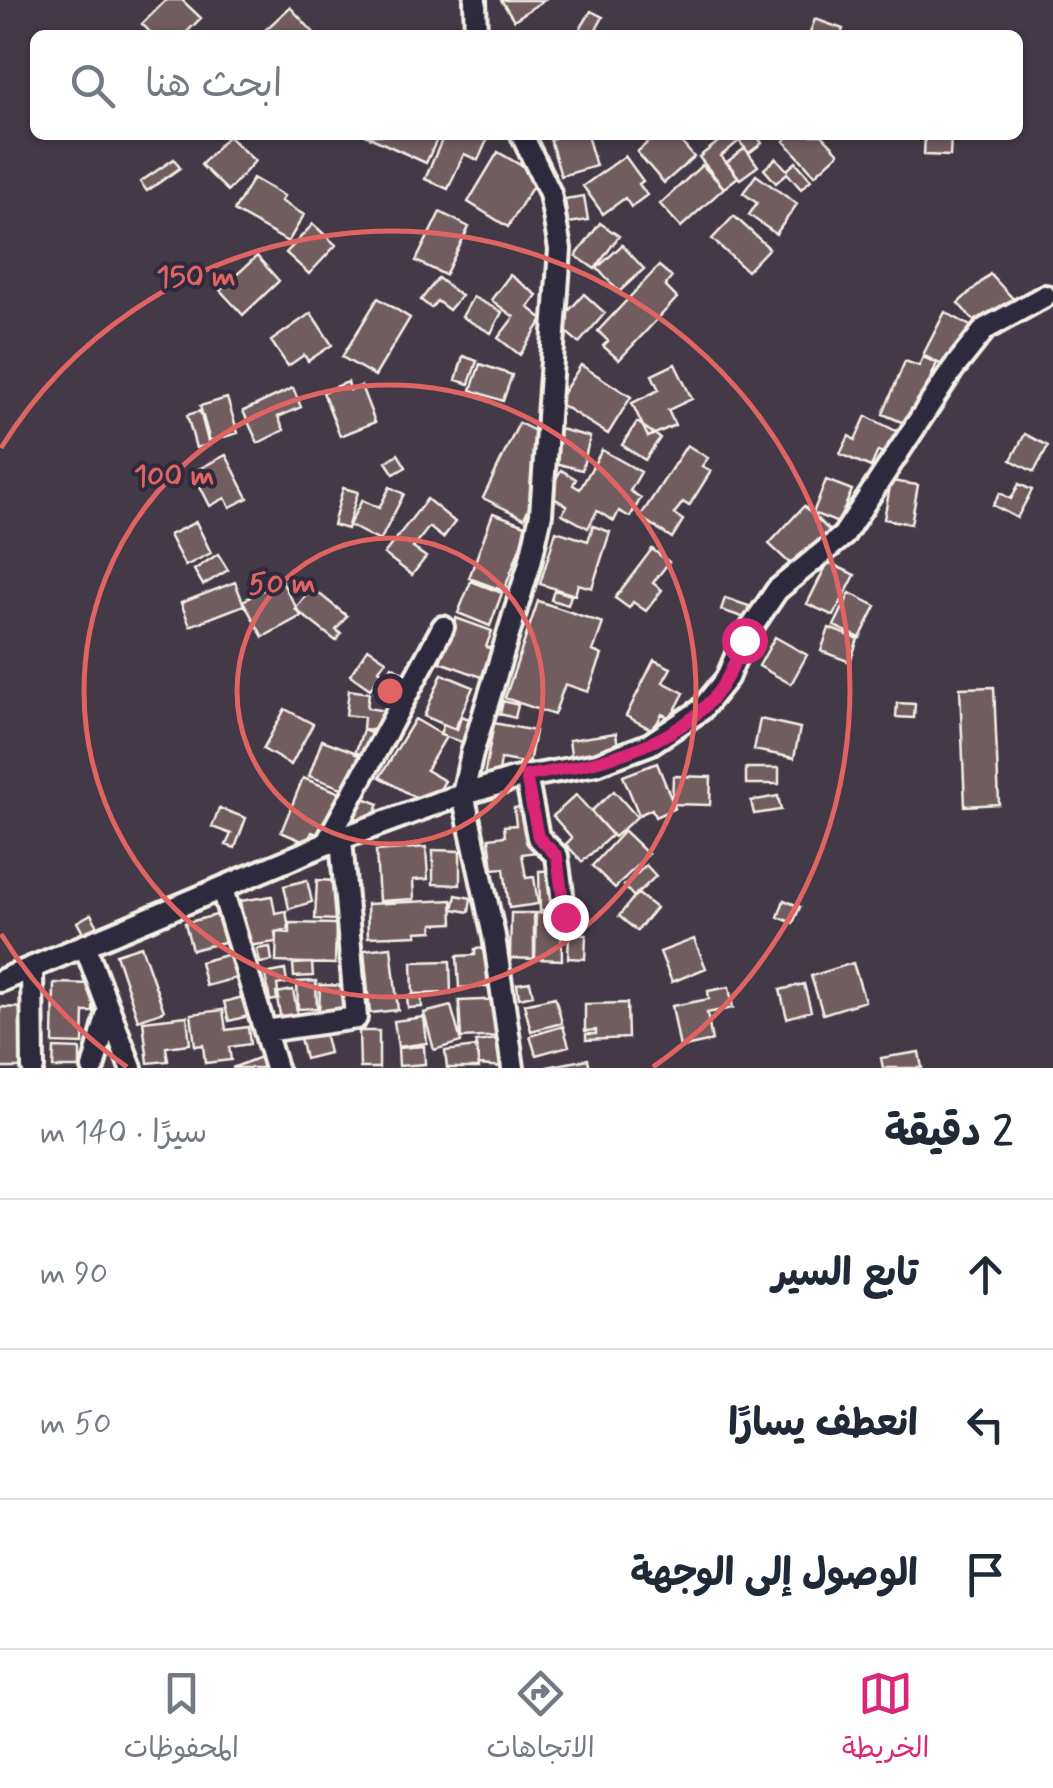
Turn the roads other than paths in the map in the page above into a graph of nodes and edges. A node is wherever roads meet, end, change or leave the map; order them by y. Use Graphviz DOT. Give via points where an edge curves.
graph roads {
  1 [pos="475,0"];
  2 [pos="476,30"];
  3 [pos="524,140"];
  4 [pos="1045,296"];
  5 [pos="443,627"];
  6 [pos="526,776"];
  7 [pos="463,794"];
  8 [pos="334,842"];
  9 [pos="222,889"];
  10 [pos="565,917"];
  11 [pos="84,946"];
  12 [pos="32,968"];
  13 [pos="0,981"];
  14 [pos="109,1009"];
  15 [pos="265,1030"];
  16 [pos="32,1068"];
  17 [pos="94,1068"];
  18 [pos="132,1068"];
  19 [pos="276,1068"];
  20 [pos="513,1068"];
  1 -- 2 [label="street"];
  3 -- 7 [label="street" via="550,192 560,249 541,514"];
  4 -- 6 [label="street" via="985,330 843,536 777,590 701,710 650,744 597,764"];
  5 -- 8 [label="street"];
  6 -- 7 [label="street"];
  6 -- 10 [label="street" via="538,837 557,856"];
  7 -- 8 [label="street"];
  7 -- 20 [label="street" via="494,936"];
  8 -- 9 [label="street"];
  8 -- 15 [label="street" via="356,1018"];
  9 -- 11 [label="street"];
  9 -- 15 [label="street"];
  11 -- 12 [label="street"];
  11 -- 14 [label="street"];
  12 -- 13 [label="street"];
  12 -- 16 [label="street"];
  14 -- 17 [label="street"];
  14 -- 18 [label="street"];
  15 -- 19 [label="street"];
}
